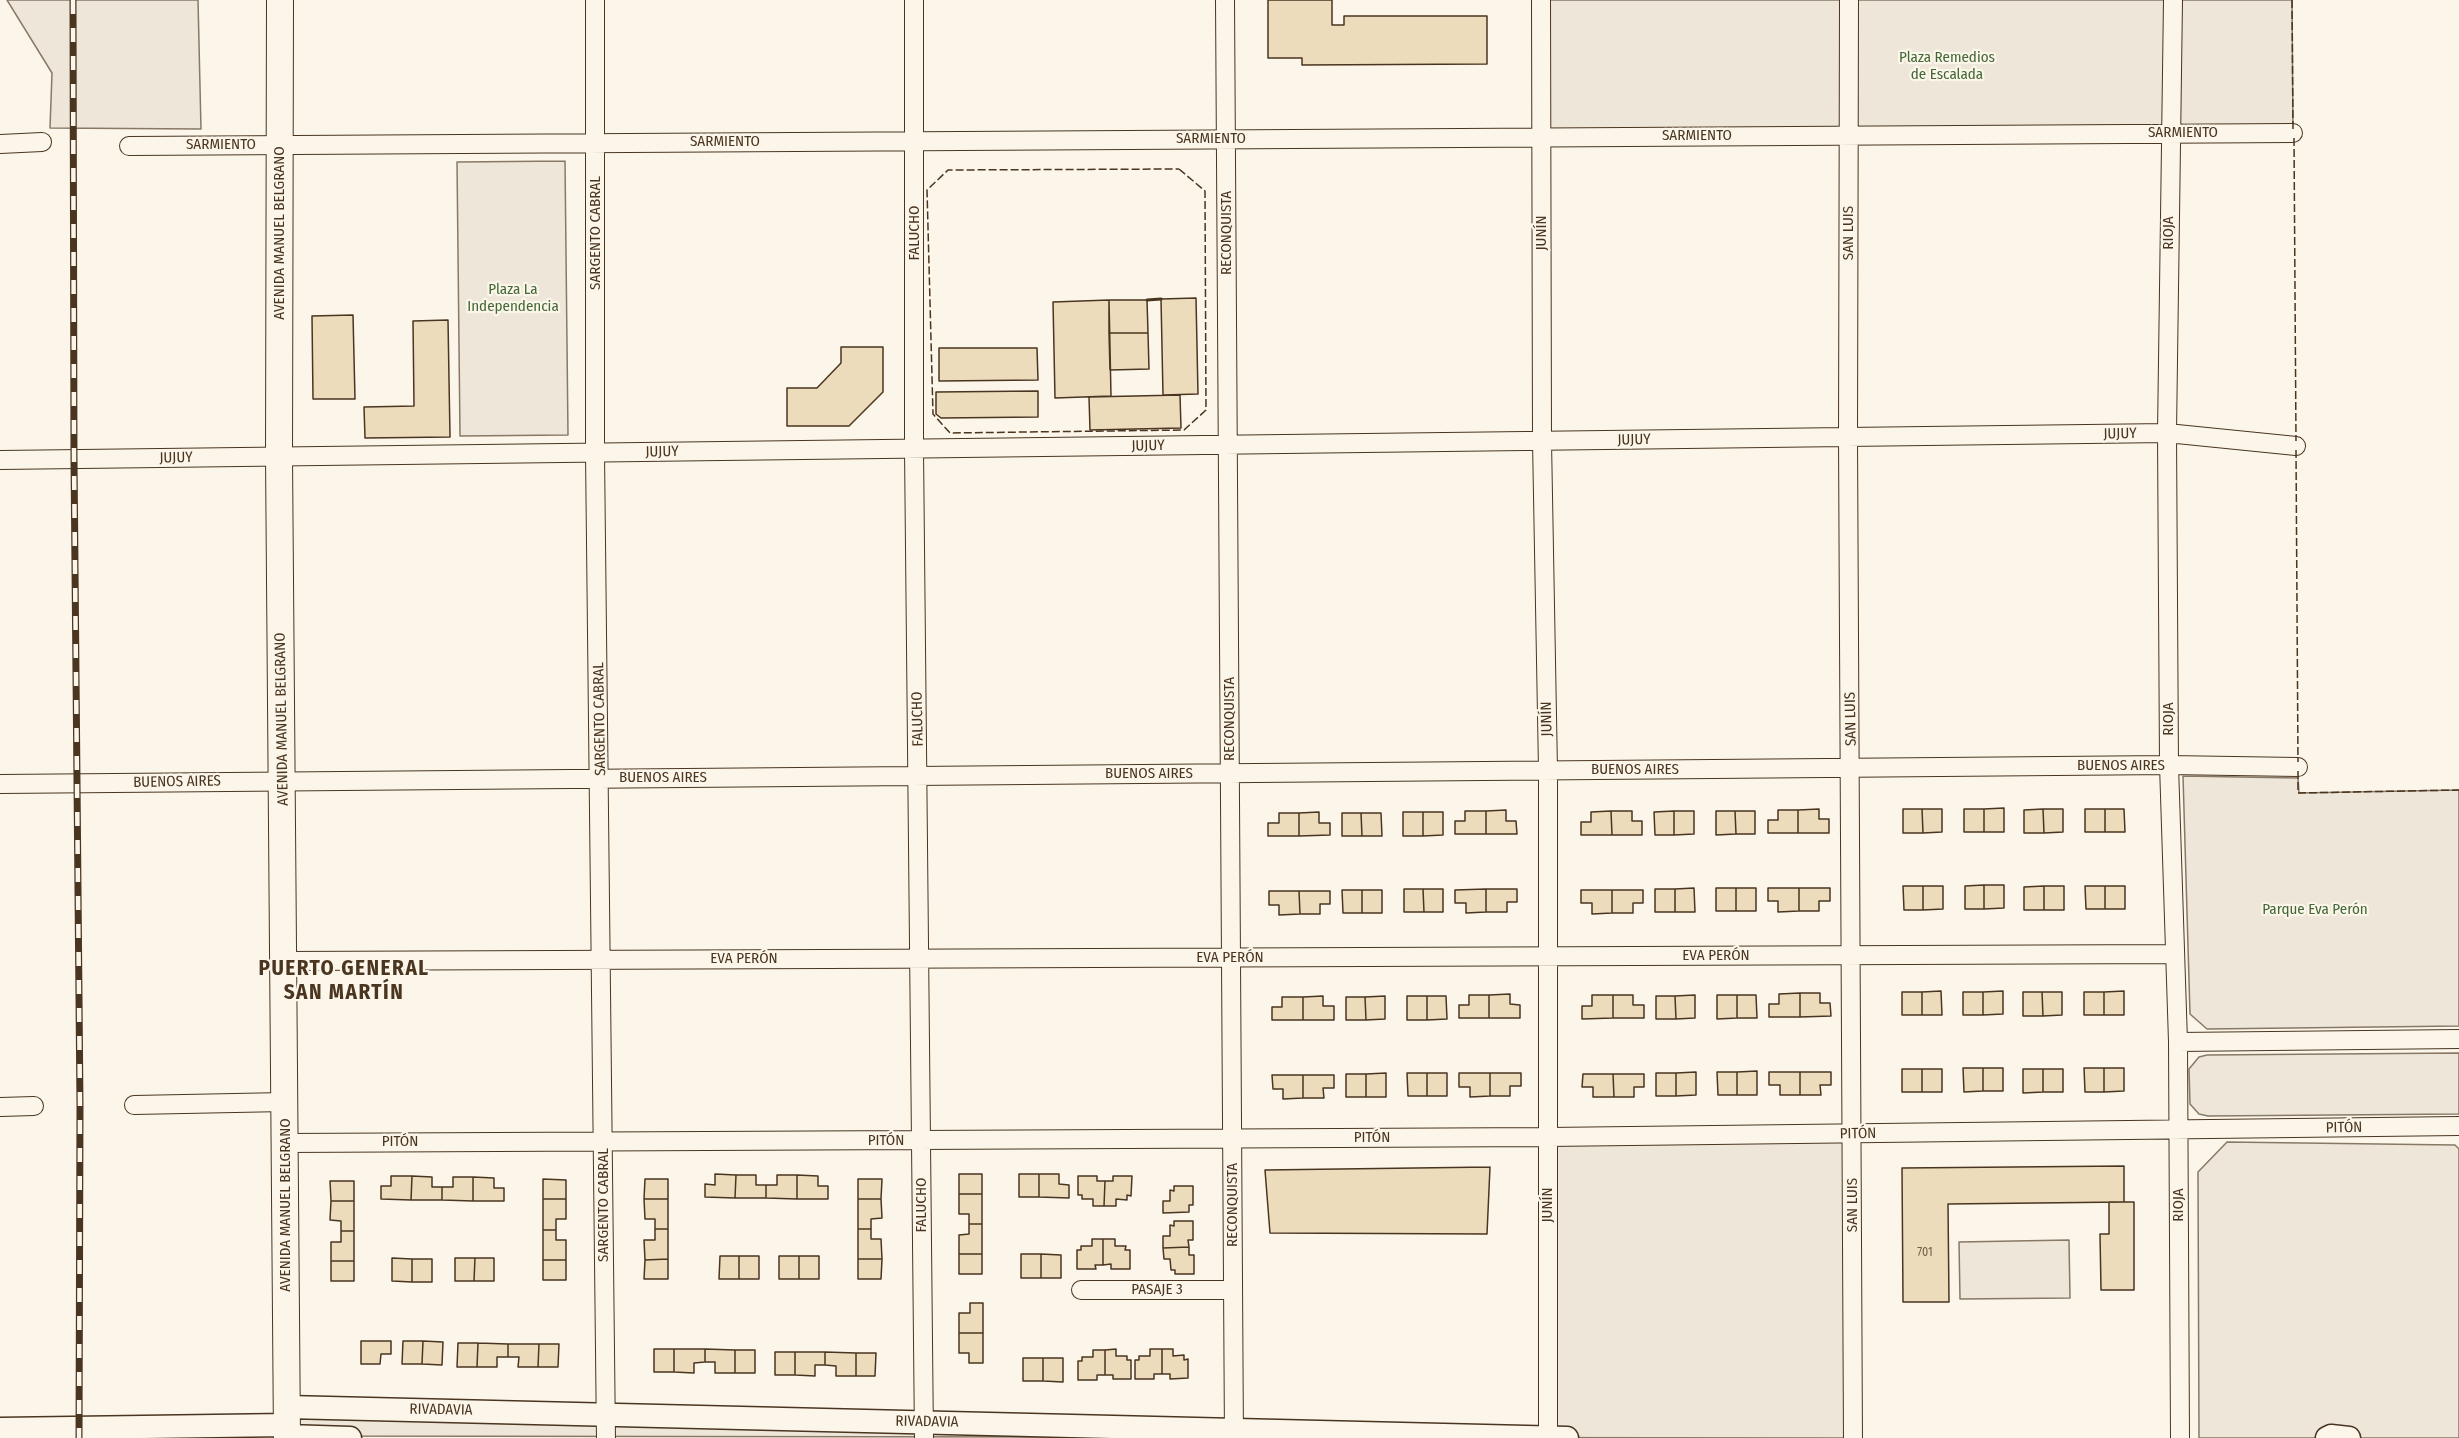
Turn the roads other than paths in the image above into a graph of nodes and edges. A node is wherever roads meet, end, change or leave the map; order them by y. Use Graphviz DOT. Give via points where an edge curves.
graph roads {
  1 [pos="280,0"];
  2 [pos="595,0"];
  3 [pos="914,0"];
  4 [pos="1225,0"];
  5 [pos="1541,0"];
  6 [pos="1849,0"];
  7 [pos="2173,0"];
  8 [pos="2169,133"];
  9 [pos="2294,133"];
  10 [pos="1850,135"];
  11 [pos="1542,137"];
  12 [pos="1226,139"];
  13 [pos="915,141"];
  14 [pos="42,142"];
  15 [pos="596,143"];
  16 [pos="0,144"];
  17 [pos="281,145"];
  18 [pos="129,146"];
  19 [pos="2167,433"];
  20 [pos="1848,437"];
  21 [pos="1542,441"];
  22 [pos="1228,445"];
  23 [pos="2296,446"];
  24 [pos="914,449"];
  25 [pos="595,453"];
  26 [pos="279,457"];
  27 [pos="0,460"];
  28 [pos="2169,765"];
  29 [pos="2298,767"];
  30 [pos="1851,768"];
  31 [pos="1548,770"];
  32 [pos="1230,773"];
  33 [pos="919,776"];
  34 [pos="601,778"];
  35 [pos="283,781"];
  36 [pos="0,784"];
  37 [pos="2175,954"];
  38 [pos="1852,955"];
  39 [pos="1548,956"];
  40 [pos="920,958"];
  41 [pos="1231,958"];
  42 [pos="602,960"];
  43 [pos="285,961"];
  44 [pos="2459,1039"];
  45 [pos="2178,1042"];
  46 [pos="285,1102"];
  47 [pos="134,1105"];
  48 [pos="34,1106"];
  49 [pos="0,1107"];
  50 [pos="2459,1126"];
  51 [pos="2179,1130"];
  52 [pos="1852,1134"];
  53 [pos="1548,1137"];
  54 [pos="1232,1139"];
  55 [pos="922,1141"];
  56 [pos="604,1142"];
  57 [pos="285,1143"];
  58 [pos="1081,1290"];
  59 [pos="1233,1290"];
  60 [pos="606,1414"];
  61 [pos="286,1427"];
  62 [pos="0,1429"];
  63 [pos="924,1430"];
  64 [pos="1234,1434"];
  65 [pos="350,1438"];
  66 [pos="606,1438"];
  67 [pos="1548,1438"];
  68 [pos="1567,1438"];
  69 [pos="1853,1438"];
  70 [pos="2180,1438"];
  71 [pos="2327,1438"];
  72 [pos="2349,1438"];
  1 -- 17 [label="main road, AVENIDA MANUEL BELGRANO"];
  2 -- 15 [label="street, SARGENTO CABRAL"];
  3 -- 13 [label="street, FALUCHO"];
  4 -- 12 [label="street, RECONQUISTA"];
  5 -- 11 [label="street, JUNÍN"];
  6 -- 10 [label="street, SAN LUIS"];
  7 -- 8 [label="street, RIOJA"];
  8 -- 9 [label="street, SARMIENTO"];
  8 -- 10 [label="street, SARMIENTO"];
  8 -- 19 [label="street, RIOJA"];
  10 -- 11 [label="street, SARMIENTO"];
  10 -- 20 [label="street, SAN LUIS"];
  11 -- 12 [label="street, SARMIENTO"];
  11 -- 21 [label="street, JUNÍN"];
  12 -- 13 [label="street, SARMIENTO"];
  12 -- 22 [label="street, RECONQUISTA"];
  13 -- 15 [label="street, SARMIENTO"];
  13 -- 24 [label="street, FALUCHO"];
  14 -- 16 [label="street"];
  15 -- 17 [label="street, SARMIENTO"];
  15 -- 25 [label="street, SARGENTO CABRAL"];
  17 -- 18 [label="street, SARMIENTO"];
  17 -- 26 [label="main road, AVENIDA MANUEL BELGRANO"];
  19 -- 20 [label="street, JUJUY"];
  19 -- 23 [label="street, JUJUY"];
  19 -- 28 [label="street, RIOJA"];
  20 -- 21 [label="street, JUJUY"];
  20 -- 30 [label="street, SAN LUIS"];
  21 -- 22 [label="street, JUJUY"];
  21 -- 31 [label="street, JUNÍN"];
  22 -- 24 [label="street, JUJUY"];
  22 -- 32 [label="street, RECONQUISTA"];
  24 -- 25 [label="street, JUJUY"];
  24 -- 33 [label="street, FALUCHO"];
  25 -- 26 [label="street, JUJUY"];
  25 -- 34 [label="street, SARGENTO CABRAL"];
  26 -- 27 [label="street, JUJUY"];
  26 -- 35 [label="main road, AVENIDA MANUEL BELGRANO"];
  28 -- 29 [label="street, BUENOS AIRES"];
  28 -- 30 [label="street, BUENOS AIRES"];
  28 -- 37 [label="street, RIOJA"];
  30 -- 31 [label="street, BUENOS AIRES"];
  30 -- 38 [label="street, SAN LUIS"];
  31 -- 32 [label="street, BUENOS AIRES"];
  31 -- 39 [label="street, JUNÍN"];
  32 -- 33 [label="street, BUENOS AIRES"];
  32 -- 41 [label="street, RECONQUISTA"];
  33 -- 34 [label="street, BUENOS AIRES"];
  33 -- 40 [label="street, FALUCHO"];
  34 -- 35 [label="street, BUENOS AIRES"];
  34 -- 42 [label="street, SARGENTO CABRAL"];
  35 -- 36 [label="street, BUENOS AIRES"];
  35 -- 43 [label="main road, AVENIDA MANUEL BELGRANO"];
  37 -- 38 [label="street, EVA PERÓN"];
  37 -- 45 [label="street, RIOJA"];
  38 -- 39 [label="street, EVA PERÓN"];
  38 -- 52 [label="street, SAN LUIS"];
  39 -- 41 [label="street, EVA PERÓN"];
  39 -- 53 [label="street, JUNÍN"];
  40 -- 41 [label="street, EVA PERÓN"];
  40 -- 42 [label="street, EVA PERÓN"];
  40 -- 55 [label="street, FALUCHO"];
  41 -- 54 [label="street, RECONQUISTA"];
  42 -- 43 [label="street, EVA PERÓN"];
  42 -- 56 [label="street, SARGENTO CABRAL"];
  43 -- 46 [label="main road, AVENIDA MANUEL BELGRANO"];
  44 -- 45 [label="street"];
  45 -- 51 [label="street, RIOJA"];
  46 -- 47 [label="street"];
  46 -- 57 [label="main road, AVENIDA MANUEL BELGRANO"];
  48 -- 49 [label="street"];
  50 -- 51 [label="street, PITÓN"];
  51 -- 52 [label="street, PITÓN"];
  51 -- 70 [label="street, RIOJA"];
  52 -- 53 [label="street, PITÓN"];
  52 -- 69 [label="street, SAN LUIS"];
  53 -- 54 [label="street, PITÓN"];
  53 -- 67 [label="street, JUNÍN"];
  54 -- 55 [label="street, PITÓN"];
  54 -- 59 [label="street, RECONQUISTA"];
  55 -- 56 [label="street, PITÓN"];
  55 -- 63 [label="street, FALUCHO"];
  56 -- 57 [label="street, PITÓN"];
  56 -- 60 [label="street, SARGENTO CABRAL"];
  57 -- 61 [label="main road, AVENIDA MANUEL BELGRANO"];
  58 -- 59 [label="street, PASAJE 3"];
  59 -- 64 [label="street, RECONQUISTA"];
  60 -- 61 [label="street, RIVADAVIA"];
  60 -- 63 [label="street, RIVADAVIA"];
  60 -- 66 [label="street, SARGENTO CABRAL"];
  61 -- 62 [label="street, RIVADAVIA"];
  61 -- 65 [label="street, RIVADAVIA"];
  63 -- 64 [label="street, RIVADAVIA"];
  64 -- 67 [label="street, RIVADAVIA"];
  67 -- 68 [label="street, RIVADAVIA"];
  71 -- 72 [label="street"];
}
